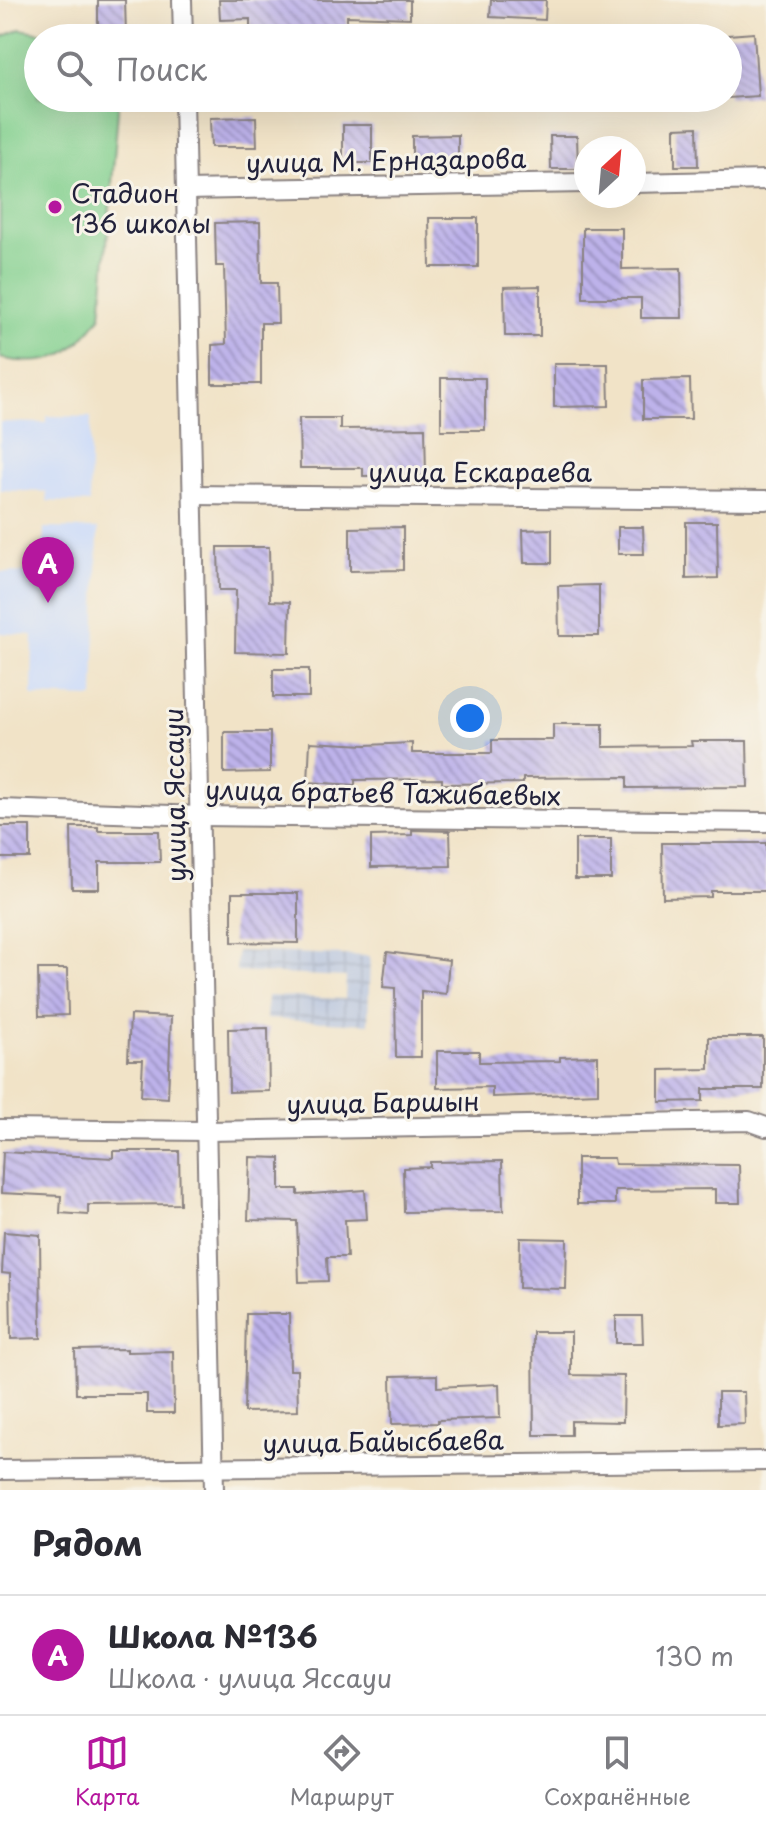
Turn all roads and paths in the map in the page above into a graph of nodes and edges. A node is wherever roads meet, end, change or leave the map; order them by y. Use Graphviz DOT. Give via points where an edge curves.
graph roads {
  1 [pos="182,0"];
  2 [pos="183,24"];
  3 [pos="184,112"];
  4 [pos="766,180"];
  5 [pos="574,183"];
  6 [pos="646,183"];
  7 [pos="186,190"];
  8 [pos="193,495"];
  9 [pos="766,500"];
  10 [pos="0,809"];
  11 [pos="200,816"];
  12 [pos="766,822"];
  13 [pos="766,1127"];
  14 [pos="0,1129"];
  15 [pos="207,1131"];
  16 [pos="766,1461"];
  17 [pos="215,1469"];
  18 [pos="0,1470"];
  19 [pos="214,1490"];
  1 -- 2 [label="street"];
  3 -- 7 [label="street, улица Яссауи"];
  4 -- 6 [label="street"];
  5 -- 7 [label="street, улица М. Ерназарова"];
  7 -- 8 [label="street, улица Яссауи"];
  8 -- 9 [label="street, улица Ескараева"];
  8 -- 11 [label="street, улица Яссауи"];
  10 -- 11 [label="street, улица братьев Тажибаевых"];
  11 -- 12 [label="street, улица братьев Тажибаевых"];
  11 -- 15 [label="street, улица Яссауи"];
  13 -- 15 [label="street, улица Баршын" via="749,1121"];
  14 -- 15 [label="street, улица Баршын"];
  15 -- 17 [label="street, улица Яссауи"];
  16 -- 17 [label="street, улица Байысбаева"];
  17 -- 18 [label="street, улица Байысбаева"];
  17 -- 19 [label="street, улица Яссауи"];
}
